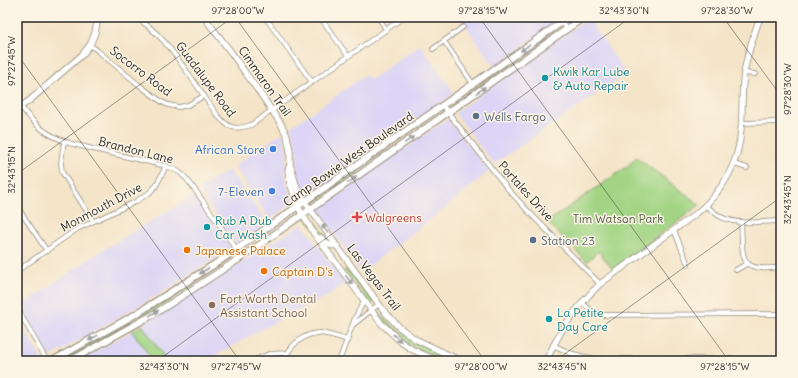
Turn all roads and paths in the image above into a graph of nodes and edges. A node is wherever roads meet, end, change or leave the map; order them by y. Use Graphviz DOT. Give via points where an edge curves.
graph roads {
  1 [pos="98,17"];
  2 [pos="136,17"];
  3 [pos="204,17"];
  4 [pos="265,17"];
  5 [pos="320,17"];
  6 [pos="378,17"];
  7 [pos="404,17"];
  8 [pos="569,17"];
  9 [pos="584,17"];
  10 [pos="760,17"];
  11 [pos="560,20"];
  12 [pos="463,27"];
  13 [pos="386,29"];
  14 [pos="567,29"];
  15 [pos="444,41"];
  16 [pos="90,45"];
  17 [pos="433,49"];
  18 [pos="348,56"];
  19 [pos="744,73"];
  20 [pos="755,74"];
  21 [pos="312,82"];
  22 [pos="473,84"];
  23 [pos="204,96"];
  24 [pos="443,106"];
  25 [pos="19,108"];
  26 [pos="272,110"];
  27 [pos="449,112"];
  28 [pos="781,122"];
  29 [pos="742,124"];
  30 [pos="64,142"];
  31 [pos="390,142"];
  32 [pos="396,149"];
  33 [pos="734,164"];
  34 [pos="290,165"];
  35 [pos="166,166"];
  36 [pos="747,168"];
  37 [pos="305,202"];
  38 [pos="706,206"];
  39 [pos="298,207"];
  40 [pos="18,208"];
  41 [pos="310,209"];
  42 [pos="302,215"];
  43 [pos="93,221"];
  44 [pos="781,221"];
  45 [pos="741,222"];
  46 [pos="674,230"];
  47 [pos="314,232"];
  48 [pos="336,245"];
  49 [pos="46,250"];
  50 [pos="237,250"];
  51 [pos="242,257"];
  52 [pos="748,263"];
  53 [pos="688,265"];
  54 [pos="781,267"];
  55 [pos="341,269"];
  56 [pos="736,270"];
  57 [pos="17,271"];
  58 [pos="363,282"];
  59 [pos="600,284"];
  60 [pos="364,301"];
  61 [pos="582,302"];
  62 [pos="379,304"];
  63 [pos="17,308"];
  64 [pos="371,310"];
  65 [pos="136,314"];
  66 [pos="781,314"];
  67 [pos="354,324"];
  68 [pos="120,333"];
  69 [pos="348,340"];
  70 [pos="553,345"];
  71 [pos="287,353"];
  72 [pos="781,359"];
  73 [pos="47,361"];
  74 [pos="52,361"];
  75 [pos="70,361"];
  76 [pos="252,361"];
  77 [pos="285,361"];
  78 [pos="339,361"];
  79 [pos="438,361"];
  80 [pos="461,361"];
  81 [pos="546,361"];
  1 -- 16 [label="street"];
  2 -- 23 [label="street, Guadalupe Road" via="168,44"];
  3 -- 26 [label="street, Cimmaron Trail"];
  4 -- 21 [label="street"];
  5 -- 18 [label="street"];
  6 -- 13 [label="street"];
  7 -- 13 [label="street, Guadalupe Road"];
  8 -- 11 [label="main road, Camp Bowie West Boulevard"];
  9 -- 14 [label="main road, Camp Bowie West Boulevard"];
  10 -- 19 [label="street"];
  11 -- 14 [label="street"];
  11 -- 22 [label="main road, Camp Bowie West Boulevard, one-way"];
  12 -- 15 [label="street"];
  13 -- 18 [label="street, Guadalupe Road"];
  27 -- 14 [label="main road, Camp Bowie West Boulevard, one-way"];
  15 -- 17 [label="street"];
  15 -- 22 [label="street"];
  16 -- 23 [label="street, Socorro Road" via="168,105 188,105"];
  16 -- 25 [label="street" via="82,55"];
  18 -- 21 [label="street, Guadalupe Road"];
  19 -- 20 [label="street"];
  19 -- 29 [label="street"];
  21 -- 26 [label="street, Guadalupe Road"];
  22 -- 24 [label="main road, Camp Bowie West Boulevard"];
  23 -- 26 [label="street, Guadalupe Road" via="224,123 232,127 251,125"];
  24 -- 27 [label="street, Portales Drive"];
  24 -- 31 [label="main road, Camp Bowie West Boulevard"];
  25 -- 30 [label="street, Brandon Lane" via="42,130"];
  26 -- 34 [label="street, Cimmaron Trail" via="287,136"];
  32 -- 27 [label="main road, Camp Bowie West Boulevard, one-way"];
  27 -- 59 [label="street, Portales Drive" via="507,188"];
  28 -- 29 [label="street"];
  29 -- 33 [label="street"];
  30 -- 35 [label="street, Brandon Lane"];
  30 -- 43 [label="street" via="62,172"];
  31 -- 32 [label="main road"];
  31 -- 37 [label="main road, Camp Bowie West Boulevard"];
  41 -- 32 [label="main road, Camp Bowie West Boulevard, one-way"];
  33 -- 36 [label="street"];
  33 -- 38 [label="street" via="720,190"];
  34 -- 37 [label="street, Cimmaron Trail"];
  34 -- 39 [label="street, Cimmaron Trail" via="290,183"];
  35 -- 43 [label="street, Monmouth Drive" via="156,186 149,193"];
  35 -- 50 [label="street, Brandon Lane" via="178,170 185,176"];
  37 -- 39 [label="main road, Camp Bowie West Boulevard"];
  37 -- 41 [label="street, Las Vegas Trail"];
  38 -- 45 [label="street" via="721,217"];
  38 -- 46 [label="street"];
  39 -- 42 [label="street, Las Vegas Trail"];
  39 -- 50 [label="main road, Camp Bowie West Boulevard"];
  40 -- 49 [label="street"];
  41 -- 42 [label="main road, Camp Bowie West Boulevard"];
  48 -- 41 [label="street, Las Vegas Trail, one-way"];
  42 -- 47 [label="street, Las Vegas Trail"];
  42 -- 51 [label="main road, Camp Bowie West Boulevard"];
  43 -- 49 [label="street, Monmouth Drive"];
  44 -- 45 [label="street"];
  45 -- 52 [label="street" via="743,255"];
  46 -- 53 [label="street"];
  46 -- 59 [label="street" via="632,264"];
  47 -- 48 [label="street" via="328,245"];
  47 -- 55 [label="street, Las Vegas Trail"];
  48 -- 58 [label="street, Las Vegas Trail"];
  49 -- 57 [label="street, Monmouth Drive"];
  50 -- 51 [label="street, Brandon Lane"];
  50 -- 65 [label="main road, Camp Bowie West Boulevard, one-way"];
  68 -- 51 [label="main road, Camp Bowie West Boulevard, one-way"];
  52 -- 54 [label="street" via="754,267"];
  52 -- 56 [label="street"];
  55 -- 58 [label="street" via="347,268 357,280"];
  55 -- 60 [label="street, Las Vegas Trail, one-way"];
  58 -- 62 [label="street, Las Vegas Trail"];
  59 -- 61 [label="street"];
  60 -- 64 [label="street, Las Vegas Trail"];
  60 -- 67 [label="street"];
  61 -- 66 [label="street" via="590,310 604,315"];
  61 -- 70 [label="street"];
  62 -- 64 [label="street"];
  62 -- 80 [label="street, Las Vegas Trail" via="399,327 414,338"];
  63 -- 73 [label="street"];
  64 -- 67 [label="street"];
  64 -- 79 [label="street, Las Vegas Trail, one-way" via="380,323 401,342 412,350"];
  65 -- 68 [label="main road" via="137,320"];
  65 -- 74 [label="main road, Camp Bowie West Boulevard, one-way"];
  67 -- 69 [label="street"];
  68 -- 75 [label="main road, Camp Bowie West Boulevard"];
  69 -- 71 [label="street" via="313,334 296,343"];
  69 -- 78 [label="street"];
  70 -- 72 [label="street" via="570,353 596,359"];
  70 -- 81 [label="street"];
  71 -- 76 [label="street" via="269,354"];
  71 -- 77 [label="street"];
}
